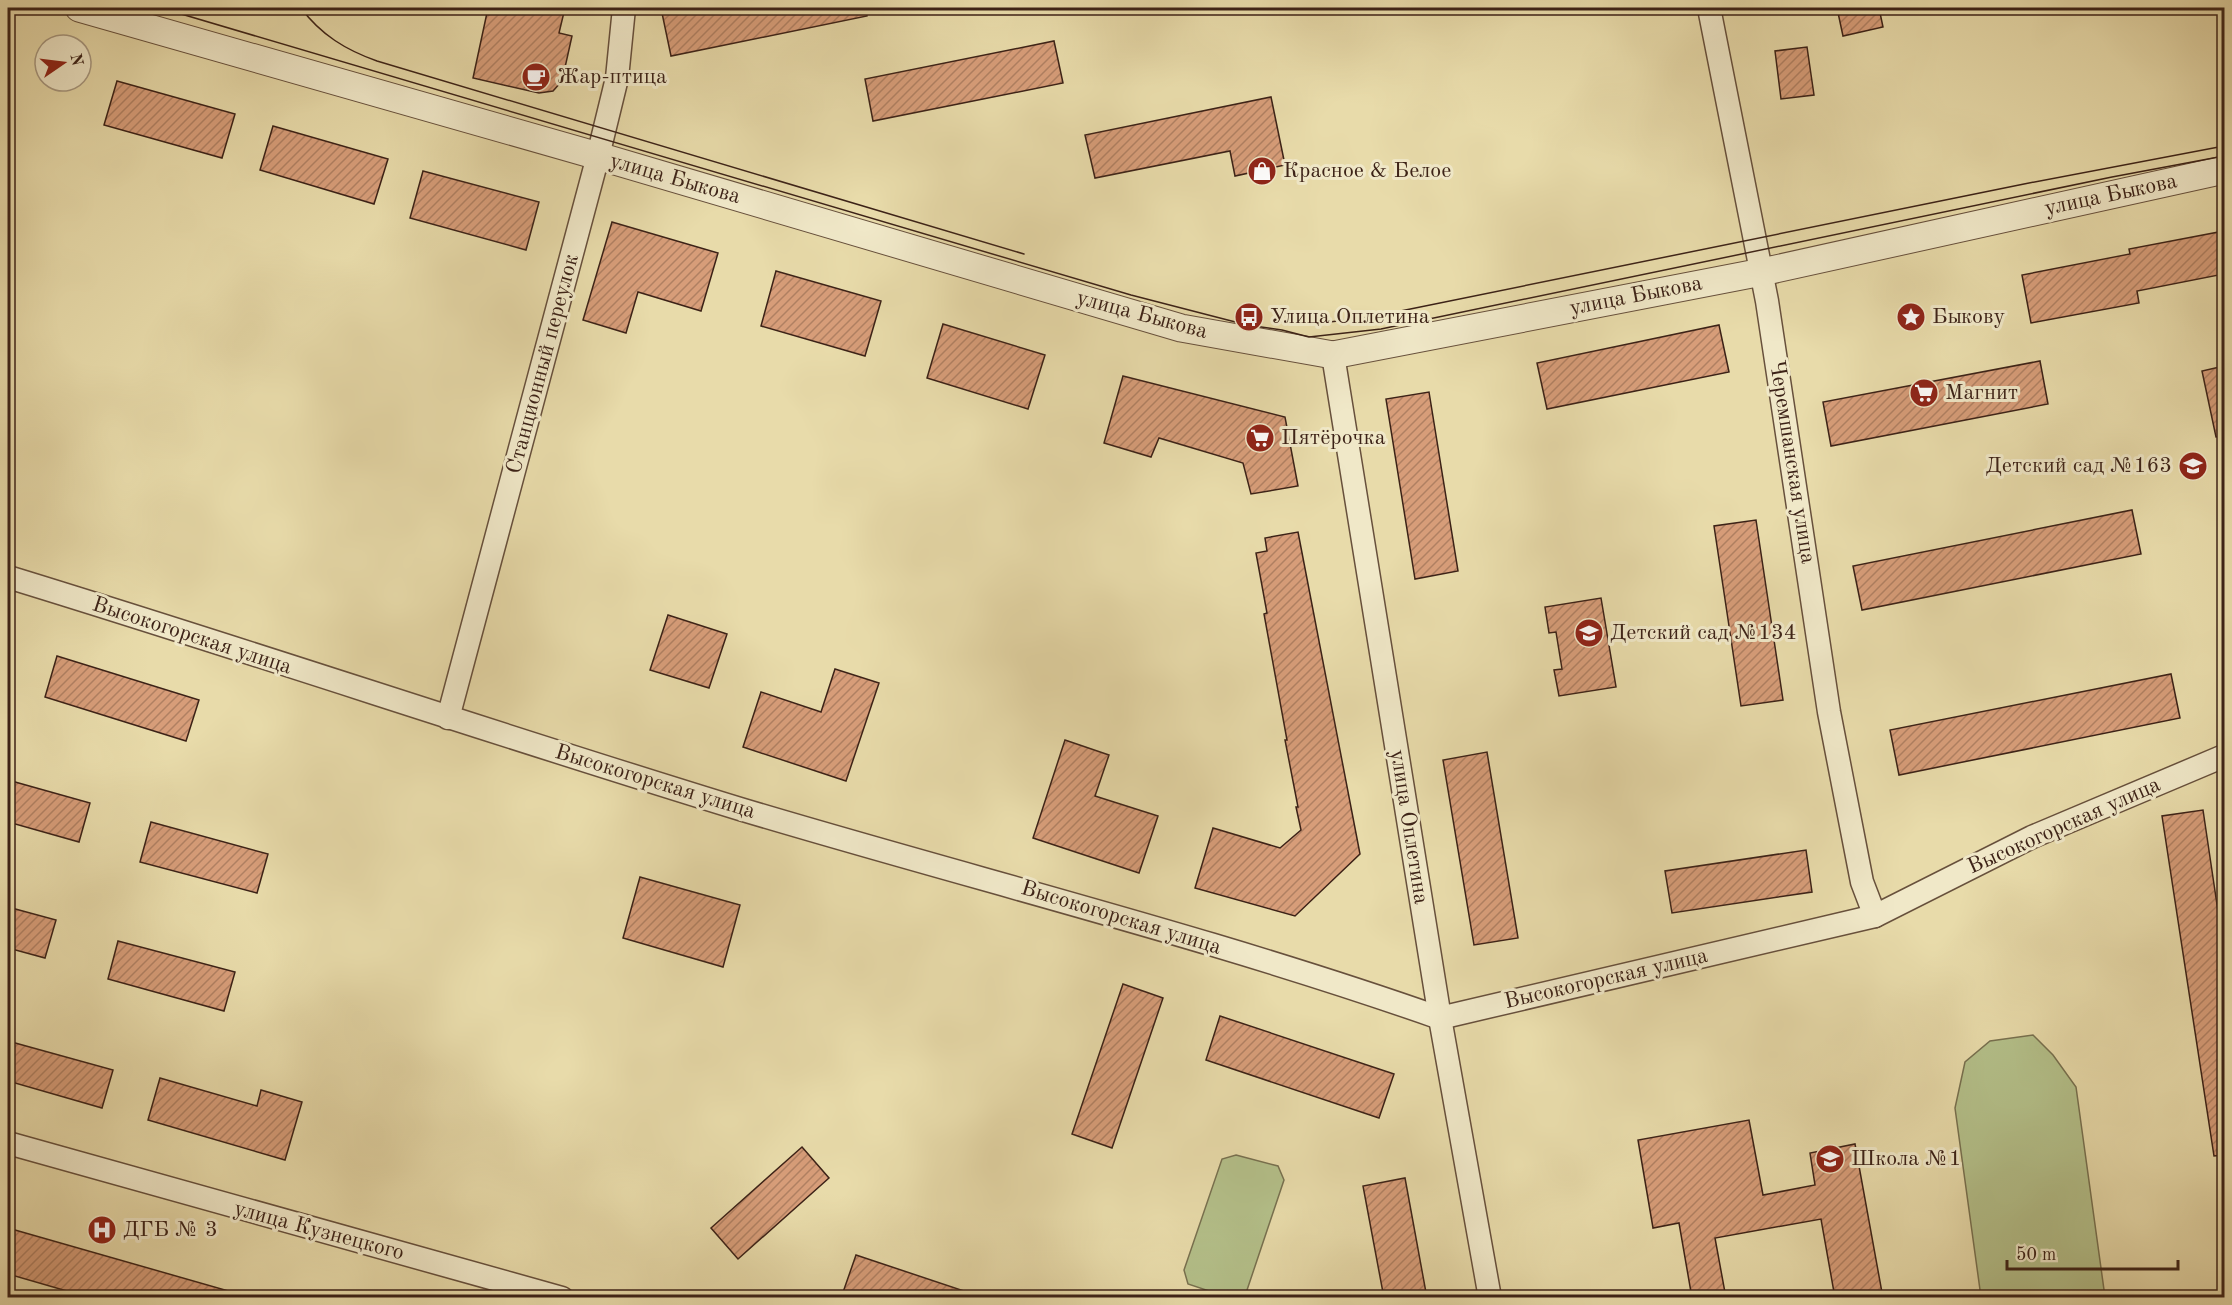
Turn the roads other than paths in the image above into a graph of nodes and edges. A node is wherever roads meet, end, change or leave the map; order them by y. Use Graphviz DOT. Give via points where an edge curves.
graph roads {
  1 [pos="79,8"];
  2 [pos="624,8"];
  3 [pos="1709,8"];
  4 [pos="598,156"];
  5 [pos="2224,170"];
  6 [pos="1762,272"];
  7 [pos="1333,355"];
  8 [pos="8,577"];
  9 [pos="448,718"];
  10 [pos="2224,756"];
  11 [pos="1875,916"];
  12 [pos="1440,1018"];
  13 [pos="8,1143"];
  14 [pos="562,1298"];
  15 [pos="1490,1298"];
  1 -- 4 [label="street, улица Быкова"];
  2 -- 4 [label="street, Станционный переулок" via="617,78"];
  3 -- 6 [label="street, Черемшанская улица"];
  4 -- 7 [label="street, улица Быкова" via="1181,328"];
  4 -- 9 [label="street, Станционный переулок"];
  5 -- 6 [label="street, улица Быкова"];
  6 -- 7 [label="street, улица Быкова"];
  6 -- 11 [label="street, Черемшанская улица" via="1829,712 1862,882"];
  7 -- 12 [label="street, улица Оплетина"];
  8 -- 9 [label="street, Высокогорская улица"];
  9 -- 12 [label="street, Высокогорская улица" via="744,810 1130,919"];
  10 -- 11 [label="street, Высокогорская улица" via="2032,837"];
  11 -- 12 [label="street, Высокогорская улица"];
  12 -- 15 [label="street, улица Оплетина"];
  13 -- 14 [label="street, улица Кузнецкого"];
}
